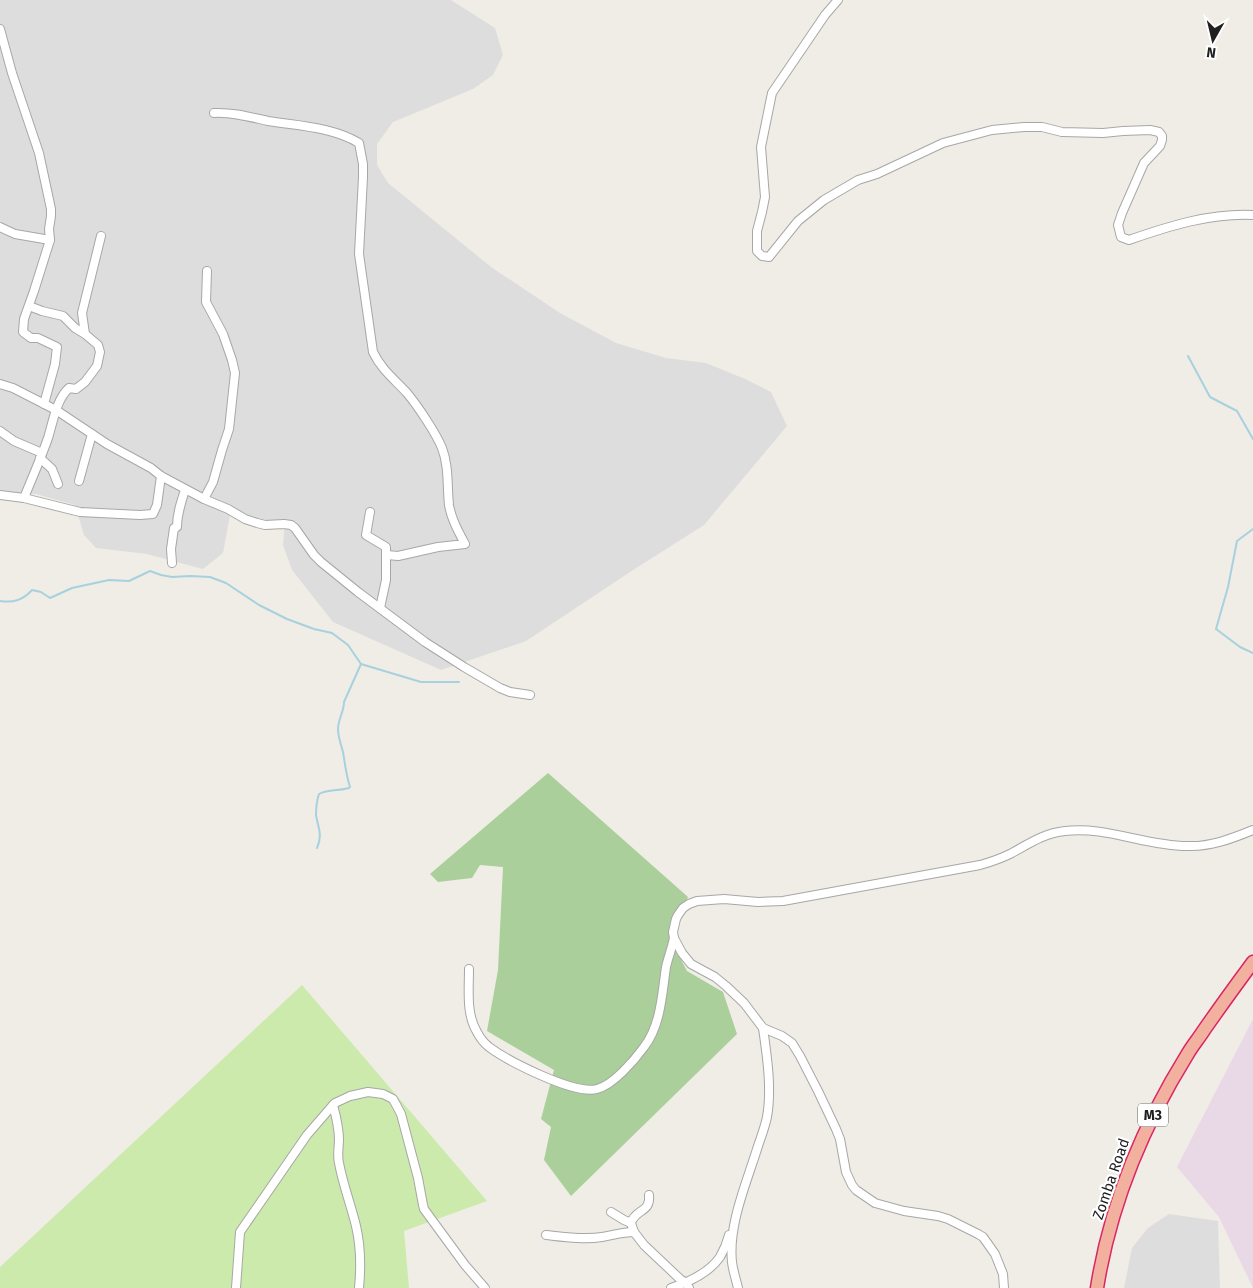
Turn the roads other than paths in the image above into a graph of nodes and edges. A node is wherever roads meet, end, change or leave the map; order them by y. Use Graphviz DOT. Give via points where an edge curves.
graph roads {
  1 [pos="838,0"];
  2 [pos="0,29"];
  3 [pos="214,113"];
  4 [pos="1253,215"];
  5 [pos="0,227"];
  6 [pos="101,236"];
  7 [pos="50,240"];
  8 [pos="206,271"];
  9 [pos="29,306"];
  10 [pos="85,334"];
  11 [pos="0,384"];
  12 [pos="44,404"];
  13 [pos="56,410"];
  14 [pos="0,430"];
  15 [pos="92,434"];
  16 [pos="41,456"];
  17 [pos="161,476"];
  18 [pos="79,481"];
  19 [pos="58,484"];
  20 [pos="185,490"];
  21 [pos="0,495"];
  22 [pos="24,498"];
  23 [pos="204,499"];
  24 [pos="370,512"];
  25 [pos="387,555"];
  26 [pos="172,563"];
  27 [pos="380,608"];
  28 [pos="530,695"];
  29 [pos="1253,830"];
  30 [pos="674,938"];
  31 [pos="1253,962"];
  32 [pos="469,969"];
  33 [pos="763,1028"];
  34 [pos="333,1106"];
  35 [pos="650,1195"];
  36 [pos="612,1212"];
  37 [pos="631,1223"];
  38 [pos="734,1224"];
  39 [pos="634,1232"];
  40 [pos="546,1235"];
  41 [pos="688,1285"];
  42 [pos="236,1288"];
  43 [pos="359,1288"];
  44 [pos="485,1288"];
  45 [pos="671,1288"];
  46 [pos="738,1288"];
  47 [pos="1004,1288"];
  48 [pos="1097,1288"];
  1 -- 4 [label="street" via="772,92 761,147 765,197 757,232 757,251 762,256 769,257 798,221 824,200 858,180 943,143 992,130 1042,127 1062,132 1159,132 1162,136 1160,146 1144,163 1122,213 1118,226 1124,239 1202,218"];
  2 -- 7 [label="street" via="46,180 51,208"];
  3 -- 25 [label="street" via="321,129 359,143 363,164 359,254 373,352 407,394 442,447 449,506 465,544 398,556"];
  5 -- 7 [label="street" via="15,234"];
  6 -- 10 [label="street" via="82,313"];
  7 -- 9 [label="street"];
  8 -- 23 [label="street" via="206,302 223,334 235,373 229,429 213,482"];
  9 -- 10 [label="street" via="63,316"];
  9 -- 12 [label="street" via="23,332 57,347"];
  10 -- 13 [label="street" via="98,345 97,366 85,382 64,392"];
  11 -- 12 [label="street"];
  12 -- 13 [label="street"];
  13 -- 15 [label="street"];
  13 -- 16 [label="street"];
  14 -- 16 [label="street"];
  15 -- 17 [label="street"];
  15 -- 18 [label="street"];
  16 -- 19 [label="street" via="52,468"];
  16 -- 22 [label="street"];
  17 -- 20 [label="street"];
  17 -- 22 [label="street" via="153,514 80,512"];
  20 -- 23 [label="street"];
  20 -- 26 [label="street" via="177,527 174,528"];
  21 -- 22 [label="street"];
  23 -- 27 [label="street" via="256,523 291,525 321,562"];
  24 -- 25 [label="street" via="366,535 386,547"];
  25 -- 27 [label="street"];
  27 -- 28 [label="street" via="425,642 487,680 510,692"];
  29 -- 30 [label="street" via="1222,842 1186,846 1082,830 1058,832 980,865 783,901 697,901 683,908 678,915"];
  30 -- 32 [label="street" via="657,1018 645,1046 619,1075 594,1090 543,1077 487,1046 472,1022 468,997"];
  30 -- 33 [label="street" via="691,964 726,986"];
  31 -- 48 [label="highway, Zomba Road / M3" via="1187,1054 1158,1104 1118,1204"];
  33 -- 38 [label="street" via="768,1076 767,1118"];
  33 -- 47 [label="street" via="788,1039 796,1049 836,1129 846,1172 856,1190 875,1203 948,1219 978,1234 998,1260"];
  34 -- 42 [label="street" via="307,1135 240,1232"];
  34 -- 43 [label="street" via="339,1139 338,1160 360,1244"];
  34 -- 44 [label="street" via="350,1096 368,1092 393,1099 401,1114 415,1163 424,1209"];
  35 -- 37 [label="street" via="648,1206 633,1217"];
  36 -- 37 [label="street"];
  37 -- 39 [label="street"];
  38 -- 41 [label="street" via="719,1258"];
  38 -- 46 [label="street" via="732,1261"];
  39 -- 40 [label="street" via="601,1237"];
  39 -- 41 [label="street"];
  41 -- 45 [label="street"];
}
